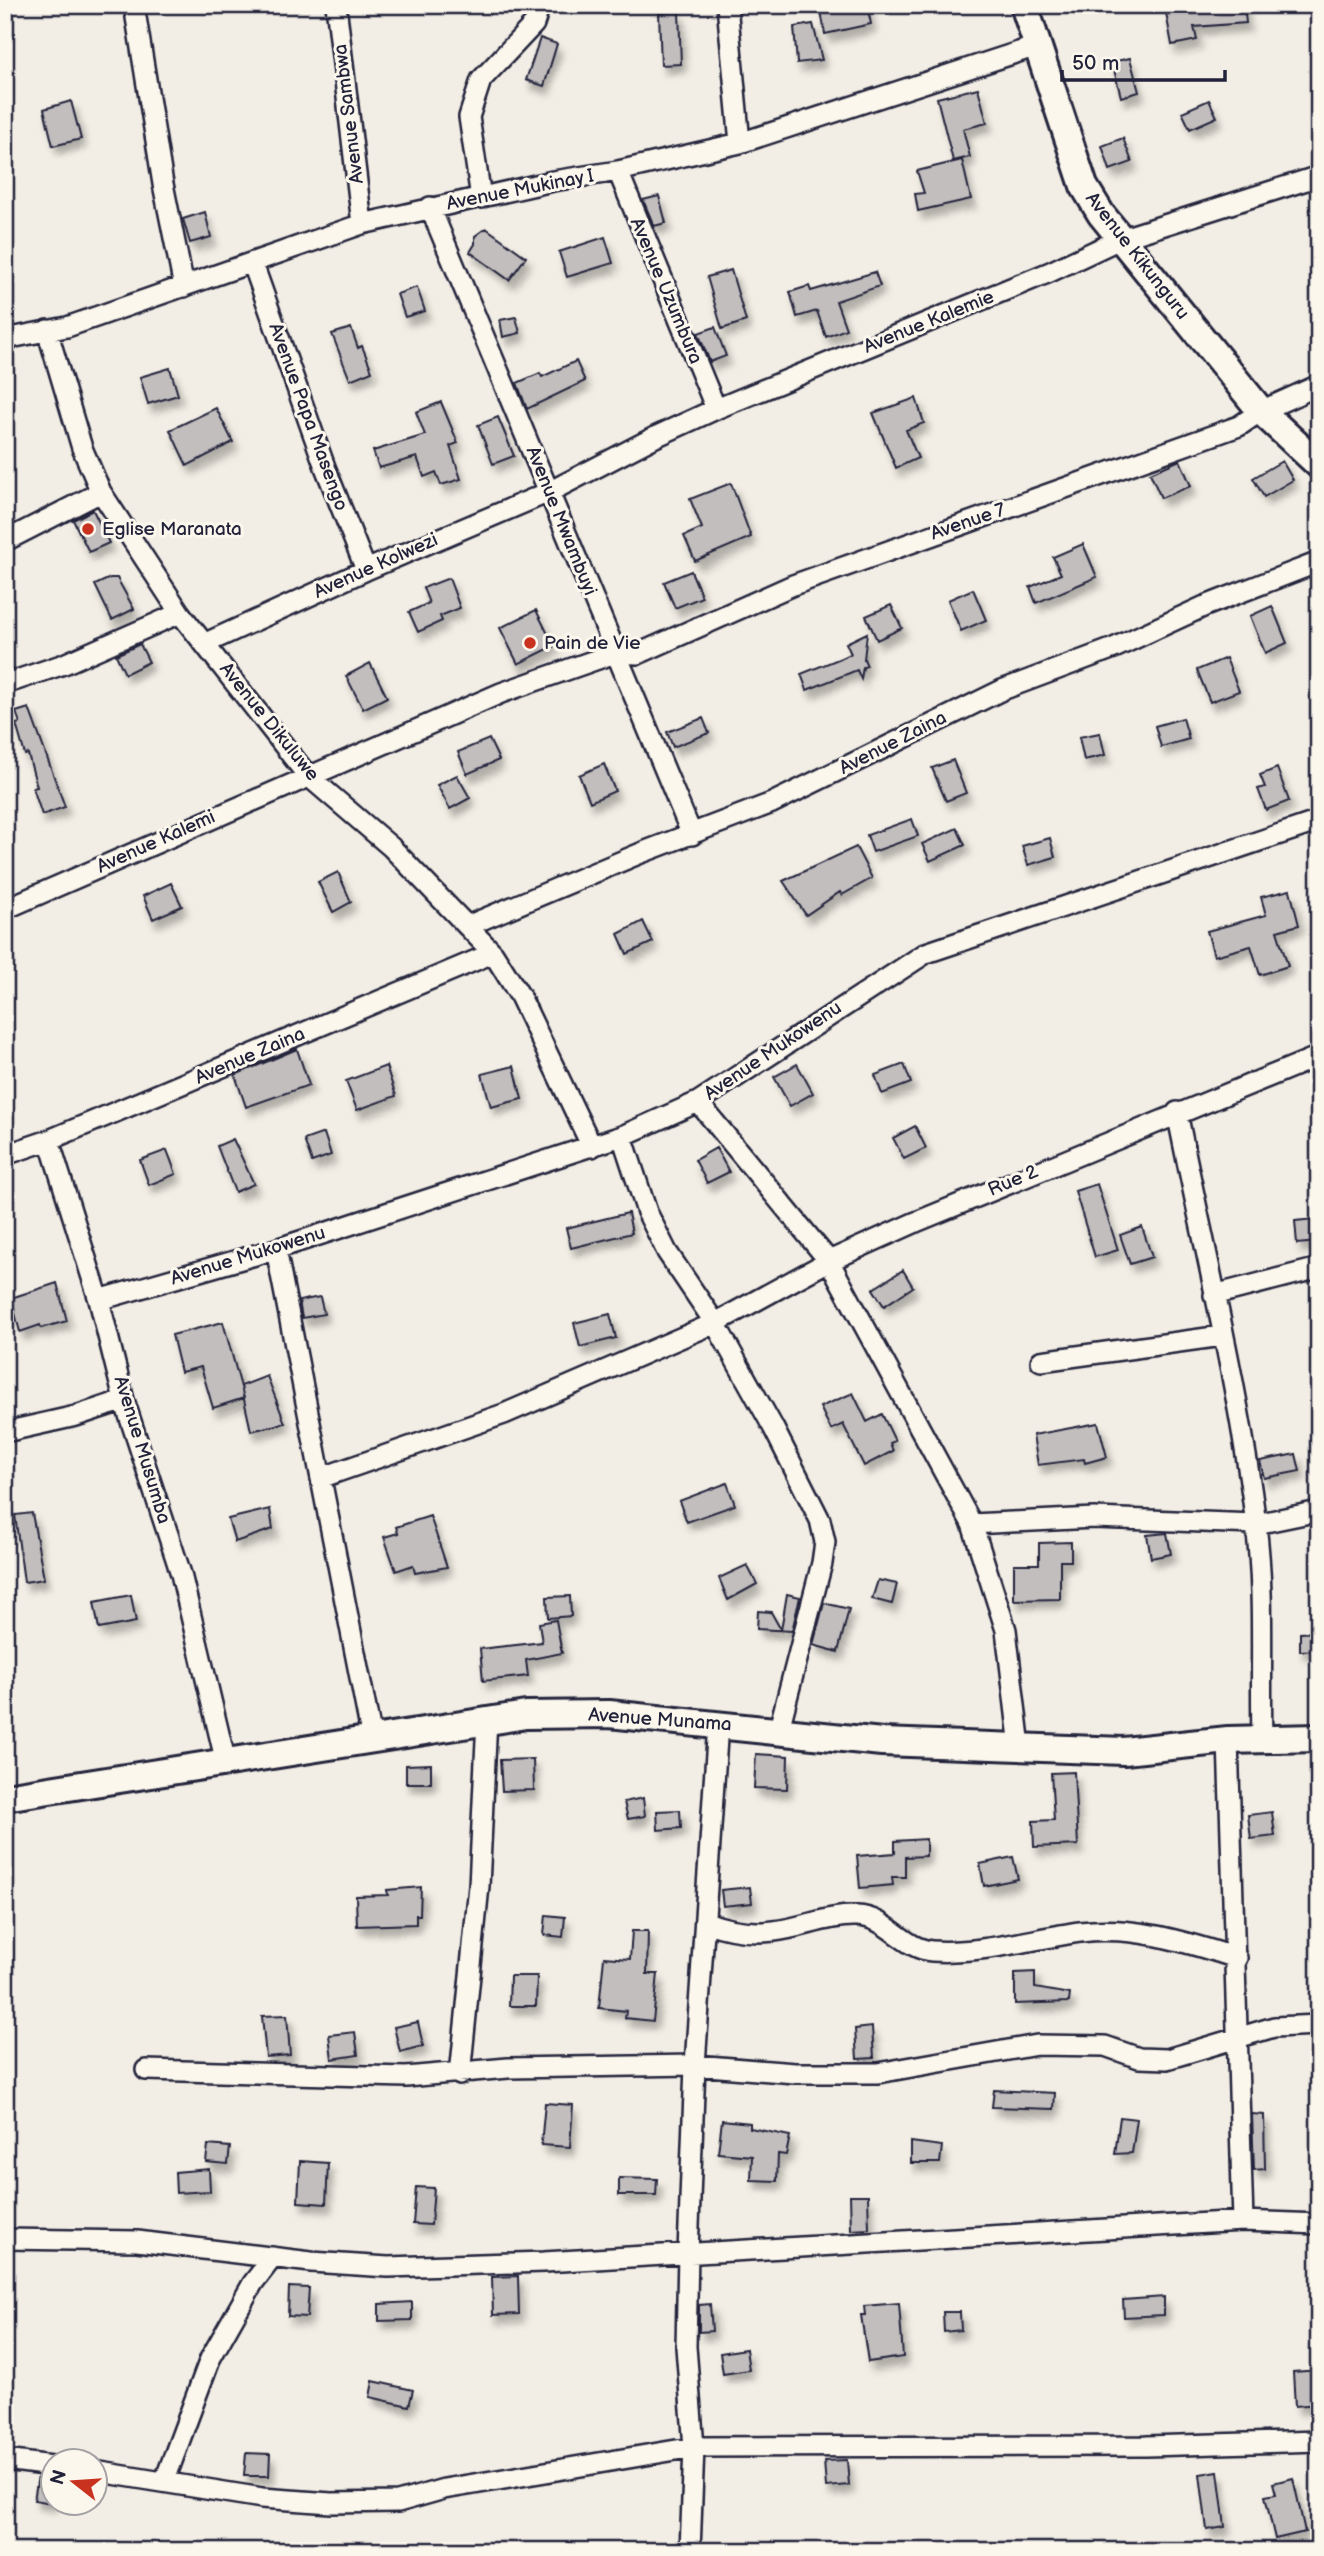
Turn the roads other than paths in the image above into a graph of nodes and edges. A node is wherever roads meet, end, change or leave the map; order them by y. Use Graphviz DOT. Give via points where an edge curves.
graph roads {
  1 [pos="134,5"];
  2 [pos="336,5"];
  3 [pos="540,5"];
  4 [pos="727,5"];
  5 [pos="1024,5"];
  6 [pos="1037,46"];
  7 [pos="740,142"];
  8 [pos="618,172"];
  9 [pos="1319,176"];
  10 [pos="481,198"];
  11 [pos="430,207"];
  12 [pos="362,223"];
  13 [pos="1120,239"];
  14 [pos="253,264"];
  15 [pos="184,287"];
  16 [pos="47,330"];
  17 [pos="5,339"];
  18 [pos="1319,385"];
  19 [pos="716,409"];
  20 [pos="1261,411"];
  21 [pos="1319,465"];
  22 [pos="101,492"];
  23 [pos="549,492"];
  24 [pos="5,541"];
  25 [pos="1319,562"];
  26 [pos="366,570"];
  27 [pos="180,613"];
  28 [pos="206,643"];
  29 [pos="615,653"];
  30 [pos="5,684"];
  31 [pos="307,775"];
  32 [pos="1319,821"];
  33 [pos="692,835"];
  34 [pos="5,909"];
  35 [pos="467,926"];
  36 [pos="493,953"];
  37 [pos="1319,1056"];
  38 [pos="698,1102"];
  39 [pos="1177,1112"];
  40 [pos="622,1136"];
  41 [pos="49,1140"];
  42 [pos="593,1147"];
  43 [pos="5,1155"];
  44 [pos="276,1249"];
  45 [pos="830,1261"];
  46 [pos="1319,1268"];
  47 [pos="1214,1295"];
  48 [pos="99,1300"];
  49 [pos="715,1323"];
  50 [pos="1222,1335"];
  51 [pos="1041,1362"];
  52 [pos="124,1400"];
  53 [pos="5,1432"];
  54 [pos="323,1477"];
  55 [pos="1319,1511"];
  56 [pos="972,1524"];
  57 [pos="1256,1524"];
  58 [pos="487,1719"];
  59 [pos="718,1724"];
  60 [pos="779,1729"];
  61 [pos="1262,1738"];
  62 [pos="1319,1738"];
  63 [pos="372,1739"];
  64 [pos="1228,1740"];
  65 [pos="1020,1747"];
  66 [pos="226,1763"];
  67 [pos="5,1797"];
  68 [pos="706,1922"];
  69 [pos="1237,1958"];
  70 [pos="1319,2025"];
  71 [pos="1238,2038"];
  72 [pos="695,2065"];
  73 [pos="146,2070"];
  74 [pos="460,2075"];
  75 [pos="1243,2221"];
  76 [pos="1319,2224"];
  77 [pos="5,2239"];
  78 [pos="688,2253"];
  79 [pos="273,2257"];
  80 [pos="1319,2441"];
  81 [pos="694,2447"];
  82 [pos="5,2460"];
  83 [pos="38,2464"];
  84 [pos="108,2473"];
  85 [pos="165,2480"];
  86 [pos="690,2551"];
  1 -- 15 [label="street"];
  2 -- 12 [label="street, Avenue Sambwa"];
  3 -- 10 [label="street" via="534,24 481,80 469,117"];
  4 -- 7 [label="street"];
  5 -- 6 [label="street, Avenue Kikunguru"];
  6 -- 7 [label="street, Avenue Mukinay I"];
  6 -- 13 [label="street, Avenue Kikunguru" via="1084,186"];
  7 -- 8 [label="street, Avenue Mukinay I"];
  8 -- 10 [label="street, Avenue Mukinay I"];
  8 -- 19 [label="street, Avenue Uzumbura"];
  9 -- 13 [label="street, Avenue Kalemie"];
  10 -- 11 [label="street, Avenue Mukinay I"];
  11 -- 12 [label="street, Avenue Mukinay I"];
  11 -- 23 [label="street, Avenue Mwambuyi"];
  12 -- 14 [label="street, Avenue Mukinay I"];
  13 -- 19 [label="street, Avenue Kalemie"];
  13 -- 20 [label="street, Avenue Kikunguru"];
  14 -- 15 [label="street, Avenue Mukinay I"];
  14 -- 26 [label="street, Avenue Papa Masengo"];
  15 -- 16 [label="street, Avenue Mukinay I"];
  16 -- 17 [label="street, Avenue Mukinay I"];
  16 -- 22 [label="street, Avenue Dikuluwe" via="82,448"];
  18 -- 20 [label="street, Avenue 7"];
  19 -- 23 [label="street, Avenue Kalemie"];
  20 -- 21 [label="street, Avenue Kikunguru"];
  20 -- 29 [label="street, Avenue 7" via="1239,426 1153,458 793,584 638,654"];
  22 -- 24 [label="street"];
  22 -- 27 [label="street, Avenue Dikuluwe"];
  23 -- 26 [label="street, Avenue Kolwezi"];
  23 -- 29 [label="street, Avenue Mwambuyi"];
  25 -- 33 [label="street, Avenue Zaina" via="1002,690 772,803"];
  26 -- 28 [label="street, Avenue Kolwezi"];
  27 -- 28 [label="street, Avenue Dikuluwe"];
  27 -- 30 [label="street" via="64,664"];
  28 -- 31 [label="street, Avenue Dikuluwe"];
  29 -- 31 [label="street, Avenue 7" via="501,693"];
  29 -- 33 [label="street, Avenue Mwambuyi"];
  31 -- 34 [label="street, Avenue Kalemi"];
  31 -- 35 [label="street, Avenue Dikuluwe" via="391,847"];
  32 -- 38 [label="street, Avenue Mukowenu" via="926,953"];
  33 -- 35 [label="street, Avenue Zaina"];
  35 -- 36 [label="street, Avenue Dikuluwe"];
  36 -- 41 [label="street, Avenue Zaina"];
  36 -- 42 [label="street, Avenue Dikuluwe" via="520,996"];
  37 -- 39 [label="street, Rue 2"];
  38 -- 40 [label="street, Avenue Mukowenu"];
  38 -- 45 [label="street"];
  39 -- 45 [label="street, Rue 2"];
  39 -- 47 [label="street"];
  40 -- 42 [label="street, Avenue Mukowenu"];
  40 -- 49 [label="street" via="647,1212"];
  41 -- 43 [label="street, Avenue Zaina"];
  41 -- 48 [label="street, Avenue Musumba"];
  42 -- 44 [label="street, Avenue Mukowenu"];
  44 -- 48 [label="street, Avenue Mukowenu"];
  44 -- 54 [label="street"];
  45 -- 49 [label="street, Rue 2"];
  45 -- 56 [label="street"];
  46 -- 47 [label="street"];
  47 -- 50 [label="street"];
  48 -- 52 [label="street, Avenue Musumba"];
  49 -- 54 [label="street, Rue 2" via="503,1414"];
  49 -- 60 [label="street" via="820,1520 825,1542"];
  50 -- 51 [label="street"];
  50 -- 57 [label="street"];
  52 -- 53 [label="street"];
  52 -- 66 [label="street, Avenue Musumba" via="181,1574"];
  54 -- 63 [label="street"];
  55 -- 57 [label="street"];
  56 -- 57 [label="street" via="1094,1518"];
  56 -- 65 [label="street" via="1006,1630"];
  57 -- 61 [label="street" via="1262,1590"];
  58 -- 59 [label="street, Avenue Munama" via="609,1714"];
  58 -- 63 [label="street, Avenue Munama"];
  58 -- 74 [label="street" via="480,1886"];
  59 -- 60 [label="street, Avenue Munama"];
  59 -- 68 [label="street"];
  60 -- 65 [label="street, Avenue Munama" via="882,1742"];
  61 -- 62 [label="street, Avenue Munama"];
  61 -- 64 [label="street, Avenue Munama"];
  63 -- 66 [label="street, Avenue Munama"];
  64 -- 65 [label="street, Avenue Munama" via="1124,1751"];
  64 -- 69 [label="street"];
  66 -- 67 [label="street, Avenue Munama"];
  68 -- 69 [label="street" via="775,1931 861,1916 879,1921 916,1949 934,1951 1123,1931 1164,1936"];
  68 -- 72 [label="street"];
  69 -- 71 [label="street"];
  70 -- 71 [label="street" via="1274,2028"];
  71 -- 72 [label="street" via="1187,2055 1154,2060 1105,2046 1037,2045 878,2073 795,2073"];
  71 -- 75 [label="street"];
  72 -- 74 [label="street" via="508,2068"];
  72 -- 78 [label="street"];
  73 -- 74 [label="street"];
  75 -- 76 [label="street"];
  75 -- 78 [label="street"];
  77 -- 79 [label="street" via="137,2241"];
  78 -- 79 [label="street" via="388,2267"];
  78 -- 81 [label="street" via="686,2347"];
  79 -- 85 [label="street" via="210,2359"];
  80 -- 81 [label="street"];
  81 -- 85 [label="street" via="470,2485 398,2502 262,2498"];
  81 -- 86 [label="street"];
  82 -- 83 [label="street"];
  84 -- 85 [label="street"];
}
